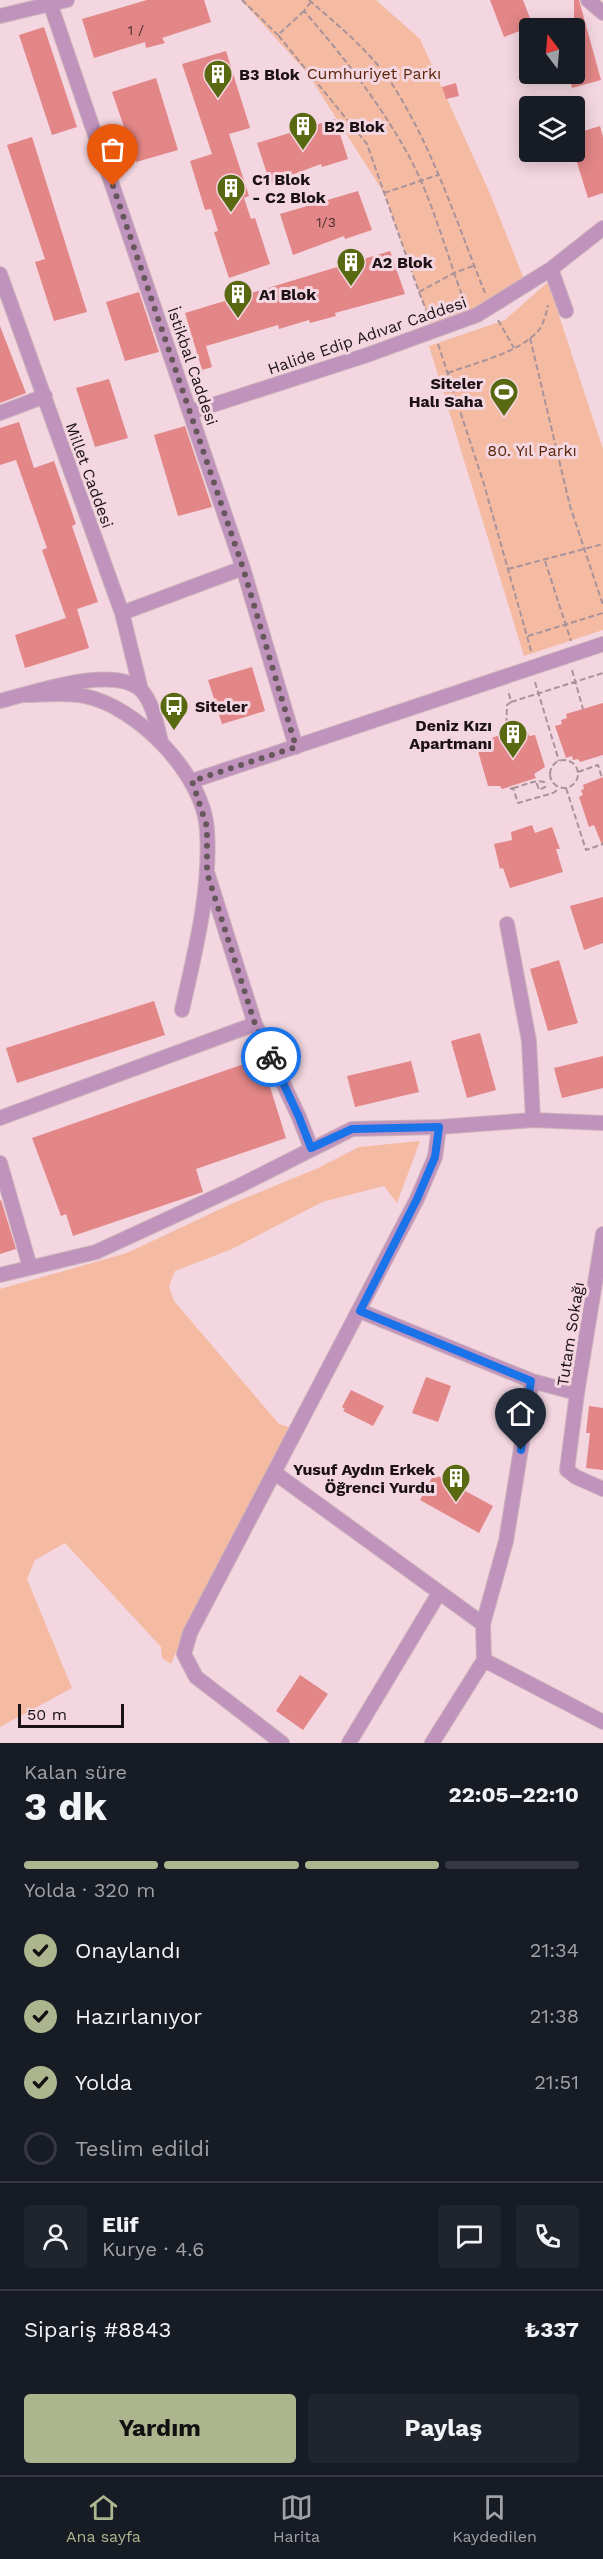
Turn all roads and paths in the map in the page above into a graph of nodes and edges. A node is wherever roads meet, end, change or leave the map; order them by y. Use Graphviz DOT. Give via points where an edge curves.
graph roads {
  1 [pos="67,0"];
  2 [pos="242,0"];
  3 [pos="588,0"];
  4 [pos="310,1"];
  5 [pos="50,3"];
  6 [pos="304,11"];
  7 [pos="603,13"];
  8 [pos="0,15"];
  9 [pos="278,35"];
  10 [pos="438,175"];
  11 [pos="419,180"];
  12 [pos="384,193"];
  13 [pos="603,228"];
  14 [pos="473,266"];
  15 [pos="551,269"];
  16 [pos="453,273"];
  17 [pos="0,274"];
  18 [pos="419,292"];
  19 [pos="550,297"];
  20 [pos="490,306"];
  21 [pos="468,311"];
  22 [pos="566,311"];
  23 [pos="430,318"];
  24 [pos="498,320"];
  25 [pos="530,338"];
  26 [pos="437,342"];
  27 [pos="514,348"];
  28 [pos="448,373"];
  29 [pos="45,396"];
  30 [pos="192,412"];
  31 [pos="0,413"];
  32 [pos="603,544"];
  33 [pos="584,549"];
  34 [pos="545,560"];
  35 [pos="243,568"];
  36 [pos="508,569"];
  37 [pos="603,605"];
  38 [pos="122,613"];
  39 [pos="603,613"];
  40 [pos="566,624"];
  41 [pos="528,636"];
  42 [pos="603,644"];
  43 [pos="572,647"];
  44 [pos="533,659"];
  45 [pos="571,668"];
  46 [pos="603,673"];
  47 [pos="534,679"];
  48 [pos="575,681"];
  49 [pos="507,688"];
  50 [pos="141,690"];
  51 [pos="539,694"];
  52 [pos="24,695"];
  53 [pos="0,701"];
  54 [pos="511,702"];
  55 [pos="583,709"];
  56 [pos="506,733"];
  57 [pos="162,742"];
  58 [pos="296,747"];
  59 [pos="559,761"];
  60 [pos="603,764"];
  61 [pos="598,765"];
  62 [pos="578,772"];
  63 [pos="551,777"];
  64 [pos="602,778"];
  65 [pos="192,781"];
  66 [pos="538,781"];
  67 [pos="556,785"];
  68 [pos="566,788"];
  69 [pos="543,789"];
  70 [pos="603,844"];
  71 [pos="207,873"];
  72 [pos="507,924"];
  73 [pos="182,1010"];
  74 [pos="255,1024"];
  75 [pos="0,1118"];
  76 [pos="533,1120"];
  77 [pos="603,1123"];
  78 [pos="439,1127"];
  79 [pos="311,1148"];
  80 [pos="0,1163"];
  81 [pos="603,1234"];
  82 [pos="30,1267"];
  83 [pos="0,1275"];
  84 [pos="360,1311"];
  85 [pos="531,1381"];
  86 [pos="577,1393"];
  87 [pos="275,1473"];
  88 [pos="603,1489"];
  89 [pos="439,1593"];
  90 [pos="483,1624"];
  91 [pos="484,1660"];
  92 [pos="603,1722"];
  93 [pos="282,1743"];
  94 [pos="349,1743"];
  95 [pos="432,1743"];
  1 -- 5 [label="street"];
  2 -- 9 [label="path"];
  3 -- 7 [label="street"];
  4 -- 6 [label="path"];
  4 -- 10 [label="path" via="367,52 397,91"];
  5 -- 8 [label="street"];
  5 -- 30 [label="street, İstikbal Caddesi"];
  6 -- 9 [label="path"];
  6 -- 11 [label="path" via="375,101"];
  9 -- 12 [label="path" via="367,144"];
  10 -- 11 [label="path"];
  10 -- 14 [label="path"];
  11 -- 12 [label="path"];
  11 -- 16 [label="path"];
  12 -- 18 [label="path"];
  13 -- 15 [label="street, Halide Edip Adıvar Caddesi"];
  14 -- 16 [label="path"];
  14 -- 20 [label="path"];
  15 -- 20 [label="street, Halide Edip Adıvar Caddesi"];
  15 -- 22 [label="street"];
  16 -- 18 [label="path"];
  16 -- 21 [label="path"];
  17 -- 29 [label="street, Millet Caddesi"];
  18 -- 23 [label="path"];
  19 -- 25 [label="path" via="539,330"];
  20 -- 30 [label="street, Halide Edip Adıvar Caddesi" via="477,315 367,355"];
  24 -- 27 [label="path"];
  25 -- 27 [label="path"];
  25 -- 33 [label="path"];
  26 -- 28 [label="path"];
  27 -- 28 [label="path"];
  28 -- 36 [label="path"];
  29 -- 31 [label="street"];
  29 -- 38 [label="street, Millet Caddesi"];
  30 -- 35 [label="street, İstikbal Caddesi"];
  32 -- 33 [label="path"];
  33 -- 34 [label="path"];
  33 -- 37 [label="path"];
  34 -- 36 [label="path"];
  34 -- 40 [label="path"];
  35 -- 38 [label="street"];
  35 -- 58 [label="street, İstikbal Caddesi"];
  36 -- 41 [label="path"];
  38 -- 50 [label="street, Millet Caddesi"];
  39 -- 40 [label="path"];
  40 -- 41 [label="path"];
  40 -- 43 [label="path"];
  41 -- 44 [label="path"];
  42 -- 58 [label="street"];
  45 -- 48 [label="path"];
  46 -- 48 [label="path"];
  47 -- 51 [label="path"];
  48 -- 51 [label="path"];
  48 -- 55 [label="path"];
  49 -- 54 [label="path"];
  50 -- 52 [label="street" via="110,679"];
  50 -- 57 [label="street, Millet Caddesi"];
  51 -- 54 [label="path"];
  51 -- 59 [label="path"];
  52 -- 53 [label="street"];
  52 -- 57 [label="street" via="83,695 104,702 127,714"];
  54 -- 56 [label="path" via="507,705"];
  57 -- 65 [label="street"];
  58 -- 65 [label="street"];
  59 -- 62 [label="path" via="571,762"];
  59 -- 63 [label="path" via="552,767"];
  60 -- 61 [label="path"];
  61 -- 62 [label="path"];
  61 -- 64 [label="path"];
  62 -- 68 [label="path" via="574,783"];
  63 -- 66 [label="path"];
  63 -- 67 [label="path"];
  65 -- 71 [label="street" via="207,827"];
  66 -- 67 [label="path" via="512,789 518,803 553,793"];
  66 -- 69 [label="path" via="544,782"];
  66 -- 69 [label="path" via="539,790"];
  67 -- 68 [label="path"];
  67 -- 69 [label="path"];
  68 -- 70 [label="path" via="585,850"];
  71 -- 73 [label="street"];
  71 -- 74 [label="street"];
  72 -- 76 [label="street" via="528,1041"];
  74 -- 75 [label="street"];
  74 -- 79 [label="street"];
  76 -- 77 [label="street"];
  76 -- 78 [label="street"];
  78 -- 79 [label="street" via="352,1129"];
  78 -- 84 [label="street" via="435,1157 417,1199"];
  79 -- 82 [label="street" via="96,1251"];
  80 -- 82 [label="street"];
  81 -- 86 [label="street, Tutam Sokağı"];
  82 -- 83 [label="street"];
  84 -- 85 [label="street"];
  84 -- 87 [label="street"];
  85 -- 86 [label="street"];
  85 -- 90 [label="street" via="506,1541"];
  86 -- 88 [label="street, Tutam Sokağı" via="567,1470"];
  87 -- 89 [label="street"];
  87 -- 93 [label="street" via="190,1634 184,1654 196,1677"];
  89 -- 90 [label="street"];
  89 -- 94 [label="street"];
  90 -- 91 [label="street"];
  91 -- 92 [label="street"];
  91 -- 95 [label="street"];
}
